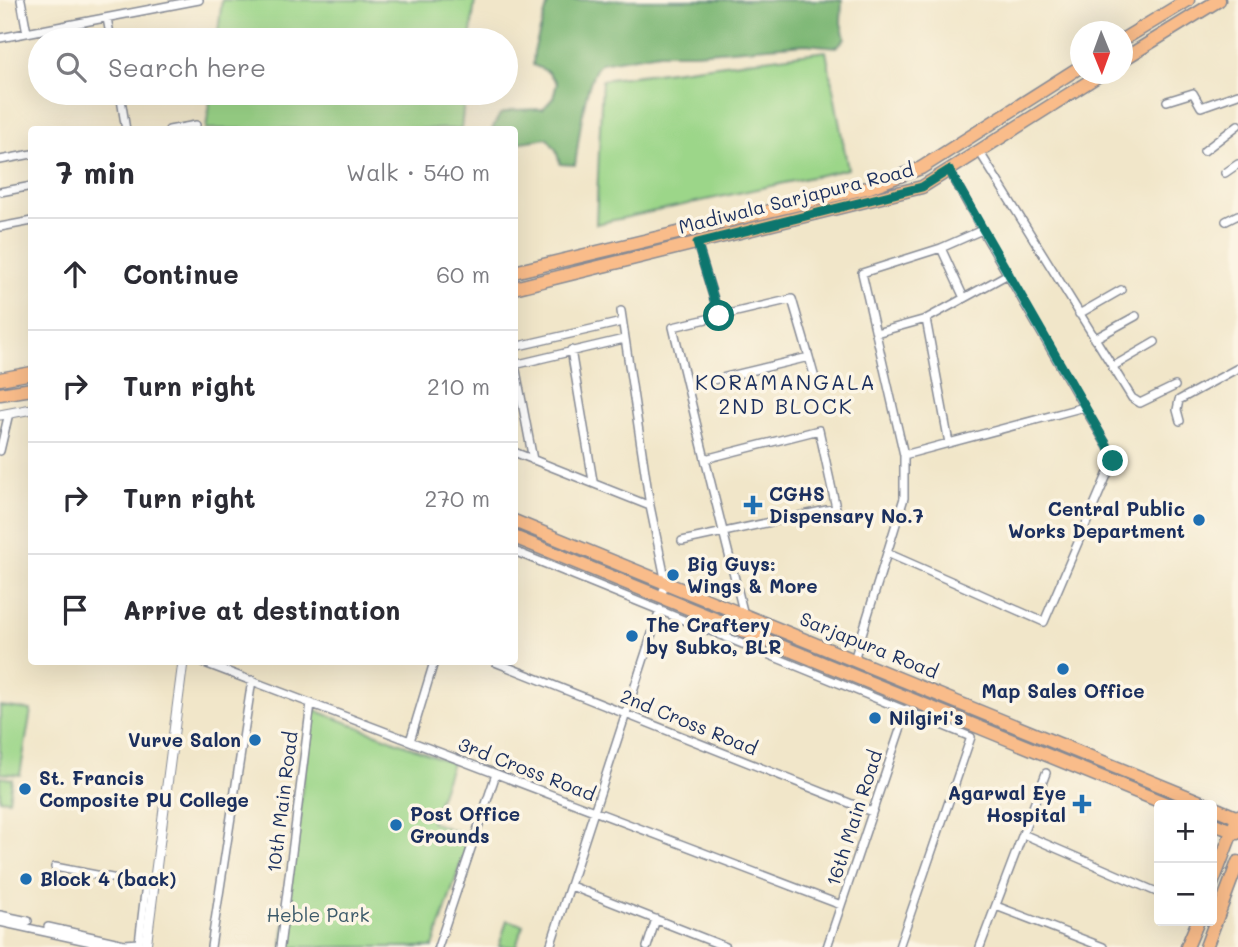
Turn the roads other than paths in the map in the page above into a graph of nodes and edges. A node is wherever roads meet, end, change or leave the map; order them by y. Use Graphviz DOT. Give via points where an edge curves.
graph roads {
  1 [pos="21,0"];
  2 [pos="199,0"];
  3 [pos="1188,0"];
  4 [pos="1219,0"];
  5 [pos="107,18"];
  6 [pos="54,28"];
  7 [pos="109,28"];
  8 [pos="27,33"];
  9 [pos="1133,33"];
  10 [pos="0,38"];
  11 [pos="1133,53"];
  12 [pos="1070,73"];
  13 [pos="1085,84"];
  14 [pos="1238,94"];
  15 [pos="1167,101"];
  16 [pos="122,105"];
  17 [pos="195,125"];
  18 [pos="1238,125"];
  19 [pos="125,126"];
  20 [pos="190,126"];
  21 [pos="979,151"];
  22 [pos="1204,151"];
  23 [pos="28,155"];
  24 [pos="0,160"];
  25 [pos="1238,164"];
  26 [pos="949,170"];
  27 [pos="1226,173"];
  28 [pos="28,187"];
  29 [pos="0,192"];
  30 [pos="776,209"];
  31 [pos="1238,215"];
  32 [pos="1226,221"];
  33 [pos="28,222"];
  34 [pos="782,222"];
  35 [pos="0,227"];
  36 [pos="982,230"];
  37 [pos="697,243"];
  38 [pos="941,248"];
  39 [pos="518,271"];
  40 [pos="1008,274"];
  41 [pos="518,287"];
  42 [pos="1121,290"];
  43 [pos="964,298"];
  44 [pos="621,311"];
  45 [pos="1079,314"];
  46 [pos="719,316"];
  47 [pos="1136,316"];
  48 [pos="926,319"];
  49 [pos="622,322"];
  50 [pos="876,333"];
  51 [pos="624,338"];
  52 [pos="1094,339"];
  53 [pos="1155,342"];
  54 [pos="518,346"];
  55 [pos="571,350"];
  56 [pos="809,357"];
  57 [pos="518,364"];
  58 [pos="1112,367"];
  59 [pos="1235,369"];
  60 [pos="28,374"];
  61 [pos="0,379"];
  62 [pos="1238,379"];
  63 [pos="518,381"];
  64 [pos="816,382"];
  65 [pos="688,386"];
  66 [pos="1175,386"];
  67 [pos="28,389"];
  68 [pos="0,394"];
  69 [pos="1084,407"];
  70 [pos="28,410"];
  71 [pos="5,414"];
  72 [pos="1180,421"];
  73 [pos="949,443"];
  74 [pos="0,450"];
  75 [pos="518,454"];
  76 [pos="904,455"];
  77 [pos="705,459"];
  78 [pos="533,460"];
  79 [pos="593,481"];
  80 [pos="650,506"];
  81 [pos="518,523"];
  82 [pos="725,532"];
  83 [pos="518,539"];
  84 [pos="682,541"];
  85 [pos="518,552"];
  86 [pos="887,553"];
  87 [pos="666,583"];
  88 [pos="661,603"];
  89 [pos="744,616"];
  90 [pos="854,660"];
  91 [pos="183,665"];
  92 [pos="210,665"];
  93 [pos="433,665"];
  94 [pos="503,665"];
  95 [pos="252,680"];
  96 [pos="909,698"];
  97 [pos="311,703"];
  98 [pos="906,712"];
  99 [pos="627,714"];
  100 [pos="410,741"];
  101 [pos="1052,757"];
  102 [pos="496,774"];
  103 [pos="1157,800"];
  104 [pos="1195,800"];
  105 [pos="1217,809"];
  106 [pos="596,811"];
  107 [pos="872,812"];
  108 [pos="1238,817"];
  109 [pos="1217,825"];
  110 [pos="1235,832"];
  111 [pos="1023,834"];
  112 [pos="1238,862"];
  113 [pos="55,867"];
  114 [pos="1217,873"];
  115 [pos="150,885"];
  116 [pos="571,886"];
  117 [pos="1154,891"];
  118 [pos="841,905"];
  119 [pos="996,906"];
  120 [pos="0,915"];
  121 [pos="656,919"];
  122 [pos="28,920"];
  123 [pos="0,922"];
  124 [pos="1196,926"];
  125 [pos="48,927"];
  126 [pos="64,933"];
  127 [pos="82,943"];
  128 [pos="116,947"];
  129 [pos="146,947"];
  130 [pos="211,947"];
  131 [pos="280,947"];
  132 [pos="438,947"];
  133 [pos="551,947"];
  134 [pos="647,947"];
  135 [pos="726,947"];
  136 [pos="827,947"];
  137 [pos="899,947"];
  138 [pos="980,947"];
  139 [pos="1103,947"];
  140 [pos="1187,947"];
  141 [pos="1206,947"];
  1 -- 8 [label="street"];
  2 -- 5 [label="street"];
  3 -- 9 [label="main road"];
  4 -- 11 [label="main road"];
  5 -- 6 [label="street"];
  5 -- 7 [label="street"];
  8 -- 10 [label="street"];
  12 -- 30 [label="main road, Madiwala Sarjapura Road" via="921,168 870,187"];
  13 -- 21 [label="main road, Madiwala Sarjapura Road"];
  14 -- 15 [label="street" via="1201,107 1193,93"];
  16 -- 19 [label="street"];
  17 -- 20 [label="street"];
  18 -- 22 [label="street"];
  21 -- 26 [label="main road, Madiwala Sarjapura Road"];
  21 -- 45 [label="street"];
  23 -- 24 [label="street"];
  25 -- 27 [label="street"];
  26 -- 34 [label="main road, Madiwala Sarjapura Road" via="922,187"];
  26 -- 36 [label="street"];
  28 -- 29 [label="street"];
  30 -- 34 [label="main road"];
  30 -- 39 [label="main road, Madiwala Sarjapura Road"];
  31 -- 32 [label="street"];
  33 -- 35 [label="street"];
  34 -- 37 [label="main road, Madiwala Sarjapura Road"];
  36 -- 38 [label="street"];
  36 -- 40 [label="street"];
  37 -- 41 [label="main road, Madiwala Sarjapura Road"];
  37 -- 46 [label="street"];
  38 -- 43 [label="street"];
  38 -- 50 [label="street" via="862,273"];
  40 -- 43 [label="street"];
  40 -- 69 [label="street"];
  42 -- 45 [label="street"];
  43 -- 48 [label="street"];
  44 -- 49 [label="street"];
  45 -- 52 [label="street"];
  46 -- 56 [label="street" via="792,299"];
  46 -- 65 [label="street" via="673,327"];
  47 -- 52 [label="street"];
  48 -- 50 [label="street"];
  48 -- 73 [label="street"];
  49 -- 51 [label="street"];
  49 -- 54 [label="street"];
  50 -- 76 [label="street"];
  51 -- 55 [label="street"];
  51 -- 80 [label="street"];
  52 -- 58 [label="street"];
  53 -- 58 [label="street"];
  55 -- 57 [label="street"];
  55 -- 79 [label="street"];
  56 -- 64 [label="street"];
  56 -- 65 [label="street"];
  58 -- 66 [label="street" via="1126,391 1140,403"];
  59 -- 62 [label="street"];
  59 -- 72 [label="street" via="1179,400"];
  60 -- 61 [label="main road"];
  63 -- 78 [label="street"];
  65 -- 77 [label="street"];
  67 -- 68 [label="main road"];
  69 -- 73 [label="street"];
  69 -- 86 [label="street" via="1113,461 1044,622"];
  70 -- 71 [label="street"];
  71 -- 74 [label="street"];
  73 -- 76 [label="street"];
  75 -- 78 [label="street"];
  76 -- 86 [label="street" via="904,499"];
  77 -- 82 [label="street"];
  77 -- 82 [label="street" via="819,430 836,508"];
  78 -- 79 [label="street"];
  79 -- 80 [label="street"];
  80 -- 87 [label="street"];
  81 -- 87 [label="main road, Sarjapura Road"];
  82 -- 84 [label="street"];
  82 -- 89 [label="street"];
  83 -- 88 [label="main road, Sarjapura Road"];
  85 -- 88 [label="street, Sarjapura Road"];
  86 -- 90 [label="street"];
  87 -- 88 [label="street"];
  87 -- 89 [label="main road, Sarjapura Road"];
  88 -- 96 [label="main road, Sarjapura Road"];
  88 -- 98 [label="street, Sarjapura Road"];
  88 -- 99 [label="street"];
  89 -- 90 [label="main road, Sarjapura Road"];
  90 -- 104 [label="main road, Sarjapura Road"];
  91 -- 115 [label="street"];
  92 -- 95 [label="street, 3rd Cross Road"];
  93 -- 100 [label="street"];
  94 -- 99 [label="street, 2nd Cross Road"];
  95 -- 97 [label="street, 3rd Cross Road"];
  95 -- 130 [label="street"];
  96 -- 98 [label="street, 16th Main Road"];
  96 -- 101 [label="main road, Sarjapura Road"];
  97 -- 100 [label="street, 3rd Cross Road"];
  97 -- 131 [label="street, 10th Main Road"];
  98 -- 107 [label="street, 16th Main Road"];
  98 -- 137 [label="street, Sarjapura Road" via="971,737"];
  99 -- 106 [label="street"];
  99 -- 107 [label="street, 2nd Cross Road"];
  100 -- 102 [label="street, 3rd Cross Road"];
  101 -- 103 [label="main road, Sarjapura Road"];
  101 -- 111 [label="street"];
  102 -- 106 [label="street, 3rd Cross Road"];
  102 -- 132 [label="street"];
  105 -- 108 [label="main road, Sarjapura Road"];
  106 -- 116 [label="street"];
  106 -- 118 [label="street, 3rd Cross Road"];
  107 -- 118 [label="street, 16th Main Road"];
  108 -- 110 [label="main road"];
  109 -- 110 [label="main road"];
  110 -- 114 [label="main road"];
  111 -- 117 [label="street"];
  111 -- 119 [label="street"];
  112 -- 141 [label="main road"];
  113 -- 115 [label="street"];
  115 -- 126 [label="street" via="139,943"];
  115 -- 129 [label="street"];
  116 -- 121 [label="street"];
  116 -- 133 [label="street"];
  118 -- 136 [label="street, 16th Main Road"];
  119 -- 138 [label="street"];
  119 -- 139 [label="street"];
  120 -- 122 [label="street"];
  121 -- 134 [label="street"];
  121 -- 135 [label="street"];
  123 -- 126 [label="street"];
  124 -- 140 [label="main road"];
  125 -- 126 [label="street"];
  126 -- 127 [label="street"];
  127 -- 128 [label="street"];
}
